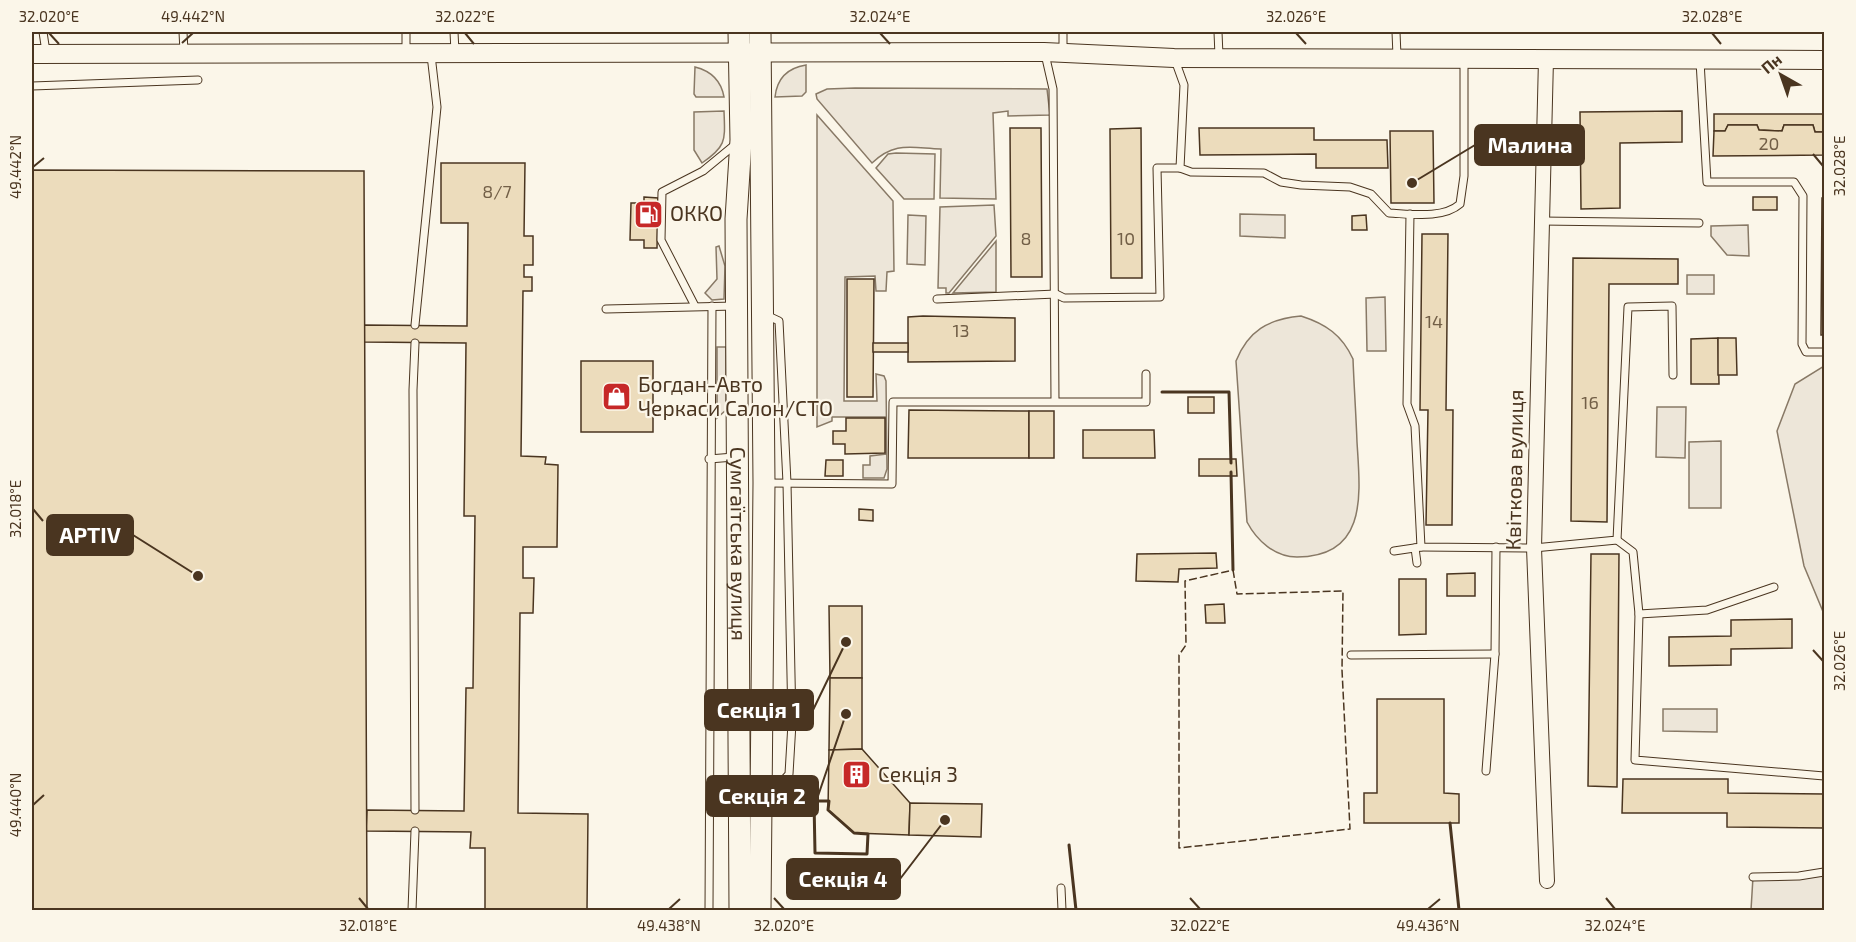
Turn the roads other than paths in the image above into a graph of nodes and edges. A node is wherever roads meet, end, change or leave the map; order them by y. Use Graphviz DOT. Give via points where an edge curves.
graph roads {
  1 [pos="44,32"];
  2 [pos="183,32"];
  3 [pos="406,32"];
  4 [pos="454,32"];
  5 [pos="739,32"];
  6 [pos="760,32"];
  7 [pos="1063,32"];
  8 [pos="1218,32"];
  9 [pos="1396,32"];
  10 [pos="1044,52"];
  11 [pos="750,53"];
  12 [pos="1063,53"];
  13 [pos="39,54"];
  14 [pos="184,55"];
  15 [pos="405,55"];
  16 [pos="431,55"];
  17 [pos="455,55"];
  18 [pos="1174,58"];
  19 [pos="1219,58"];
  20 [pos="1397,59"];
  21 [pos="1464,59"];
  22 [pos="1546,59"];
  23 [pos="1824,60"];
  24 [pos="1700,61"];
  25 [pos="198,80"];
  26 [pos="32,86"];
  27 [pos="741,140"];
  28 [pos="1180,168"];
  29 [pos="1410,214"];
  30 [pos="1541,221"];
  31 [pos="1700,223"];
  32 [pos="1056,294"];
  33 [pos="937,299"];
  34 [pos="695,306"];
  35 [pos="712,306"];
  36 [pos="738,306"];
  37 [pos="606,309"];
  38 [pos="763,314"];
  39 [pos="415,326"];
  40 [pos="415,343"];
  41 [pos="1824,352"];
  42 [pos="1146,374"];
  43 [pos="1673,375"];
  44 [pos="1055,401"];
  45 [pos="739,457"];
  46 [pos="709,459"];
  47 [pos="764,483"];
  48 [pos="787,483"];
  49 [pos="1617,540"];
  50 [pos="1496,547"];
  51 [pos="1418,548"];
  52 [pos="1534,548"];
  53 [pos="1394,551"];
  54 [pos="1417,563"];
  55 [pos="1774,587"];
  56 [pos="1639,614"];
  57 [pos="1495,654"];
  58 [pos="1351,655"];
  59 [pos="1486,771"];
  60 [pos="1824,776"];
  61 [pos="759,806"];
  62 [pos="415,810"];
  63 [pos="415,831"];
  64 [pos="1824,872"];
  65 [pos="1753,877"];
  66 [pos="1547,881"];
  67 [pos="1062,888"];
  68 [pos="750,902"];
  69 [pos="412,910"];
  70 [pos="709,910"];
  71 [pos="1062,910"];
  1 -- 13 [label="lane"];
  2 -- 14 [label="lane"];
  3 -- 15 [label="lane"];
  4 -- 17 [label="lane"];
  5 -- 11 [label="main road, Сумгаїтська вулиця"];
  6 -- 11 [label="main road, Сумгаїтська вулиця"];
  7 -- 12 [label="lane"];
  8 -- 19 [label="lane"];
  9 -- 20 [label="lane"];
  10 -- 11 [label="street"];
  10 -- 12 [label="street"];
  10 -- 32 [label="lane" via="1053,89"];
  11 -- 17 [label="street"];
  11 -- 27 [label="main road, Сумгаїтська вулиця"];
  11 -- 38 [label="main road, Сумгаїтська вулиця"];
  12 -- 18 [label="street"];
  13 -- 14 [label="street"];
  14 -- 15 [label="street"];
  15 -- 16 [label="street"];
  16 -- 17 [label="street"];
  16 -- 39 [label="lane" via="438,107"];
  18 -- 19 [label="street"];
  18 -- 28 [label="lane" via="1184,85"];
  19 -- 20 [label="street"];
  20 -- 21 [label="street"];
  21 -- 22 [label="street"];
  21 -- 29 [label="lane" via="1464,177 1460,204 1447,212"];
  22 -- 24 [label="street"];
  22 -- 30 [label="street, Квіткова вулиця"];
  23 -- 24 [label="street"];
  24 -- 41 [label="lane" via="1707,182 1794,182 1803,196 1802,345 1806,352"];
  25 -- 26 [label="lane"];
  27 -- 34 [label="lane" via="703,171 662,192 662,240"];
  27 -- 36 [label="main road, Сумгаїтська вулиця" via="736,219"];
  28 -- 29 [label="lane" via="1191,172 1264,173 1281,182 1350,187 1371,194 1389,213"];
  28 -- 32 [label="lane" via="1157,168 1160,297 1064,298"];
  29 -- 51 [label="lane" via="1407,404 1415,426"];
  30 -- 31 [label="lane"];
  30 -- 52 [label="street, Квіткова вулиця"];
  32 -- 33 [label="lane"];
  32 -- 44 [label="lane"];
  34 -- 35 [label="lane"];
  34 -- 37 [label="lane"];
  35 -- 36 [label="lane"];
  35 -- 46 [label="lane"];
  36 -- 45 [label="main road, Сумгаїтська вулиця"];
  38 -- 47 [label="main road, Сумгаїтська вулиця"];
  38 -- 48 [label="lane" via="779,321"];
  40 -- 62 [label="lane"];
  42 -- 44 [label="lane" via="1146,402"];
  43 -- 49 [label="lane" via="1672,306 1628,307"];
  44 -- 48 [label="lane" via="892,402 892,484"];
  45 -- 46 [label="lane"];
  45 -- 68 [label="main road, Сумгаїтська вулиця"];
  46 -- 70 [label="lane"];
  47 -- 48 [label="lane"];
  47 -- 61 [label="main road, Сумгаїтська вулиця"];
  48 -- 61 [label="lane" via="792,723 789,774"];
  49 -- 52 [label="lane"];
  49 -- 56 [label="lane" via="1633,552"];
  50 -- 51 [label="lane"];
  50 -- 52 [label="lane"];
  50 -- 57 [label="lane"];
  51 -- 53 [label="lane"];
  51 -- 54 [label="lane"];
  52 -- 66 [label="street, Квіткова вулиця"];
  55 -- 56 [label="lane" via="1707,610"];
  56 -- 60 [label="lane" via="1635,760"];
  57 -- 58 [label="lane"];
  57 -- 59 [label="lane"];
  61 -- 68 [label="main road, Сумгаїтська вулиця"];
  63 -- 69 [label="lane"];
  64 -- 65 [label="lane"];
  67 -- 71 [label="lane"];
}
